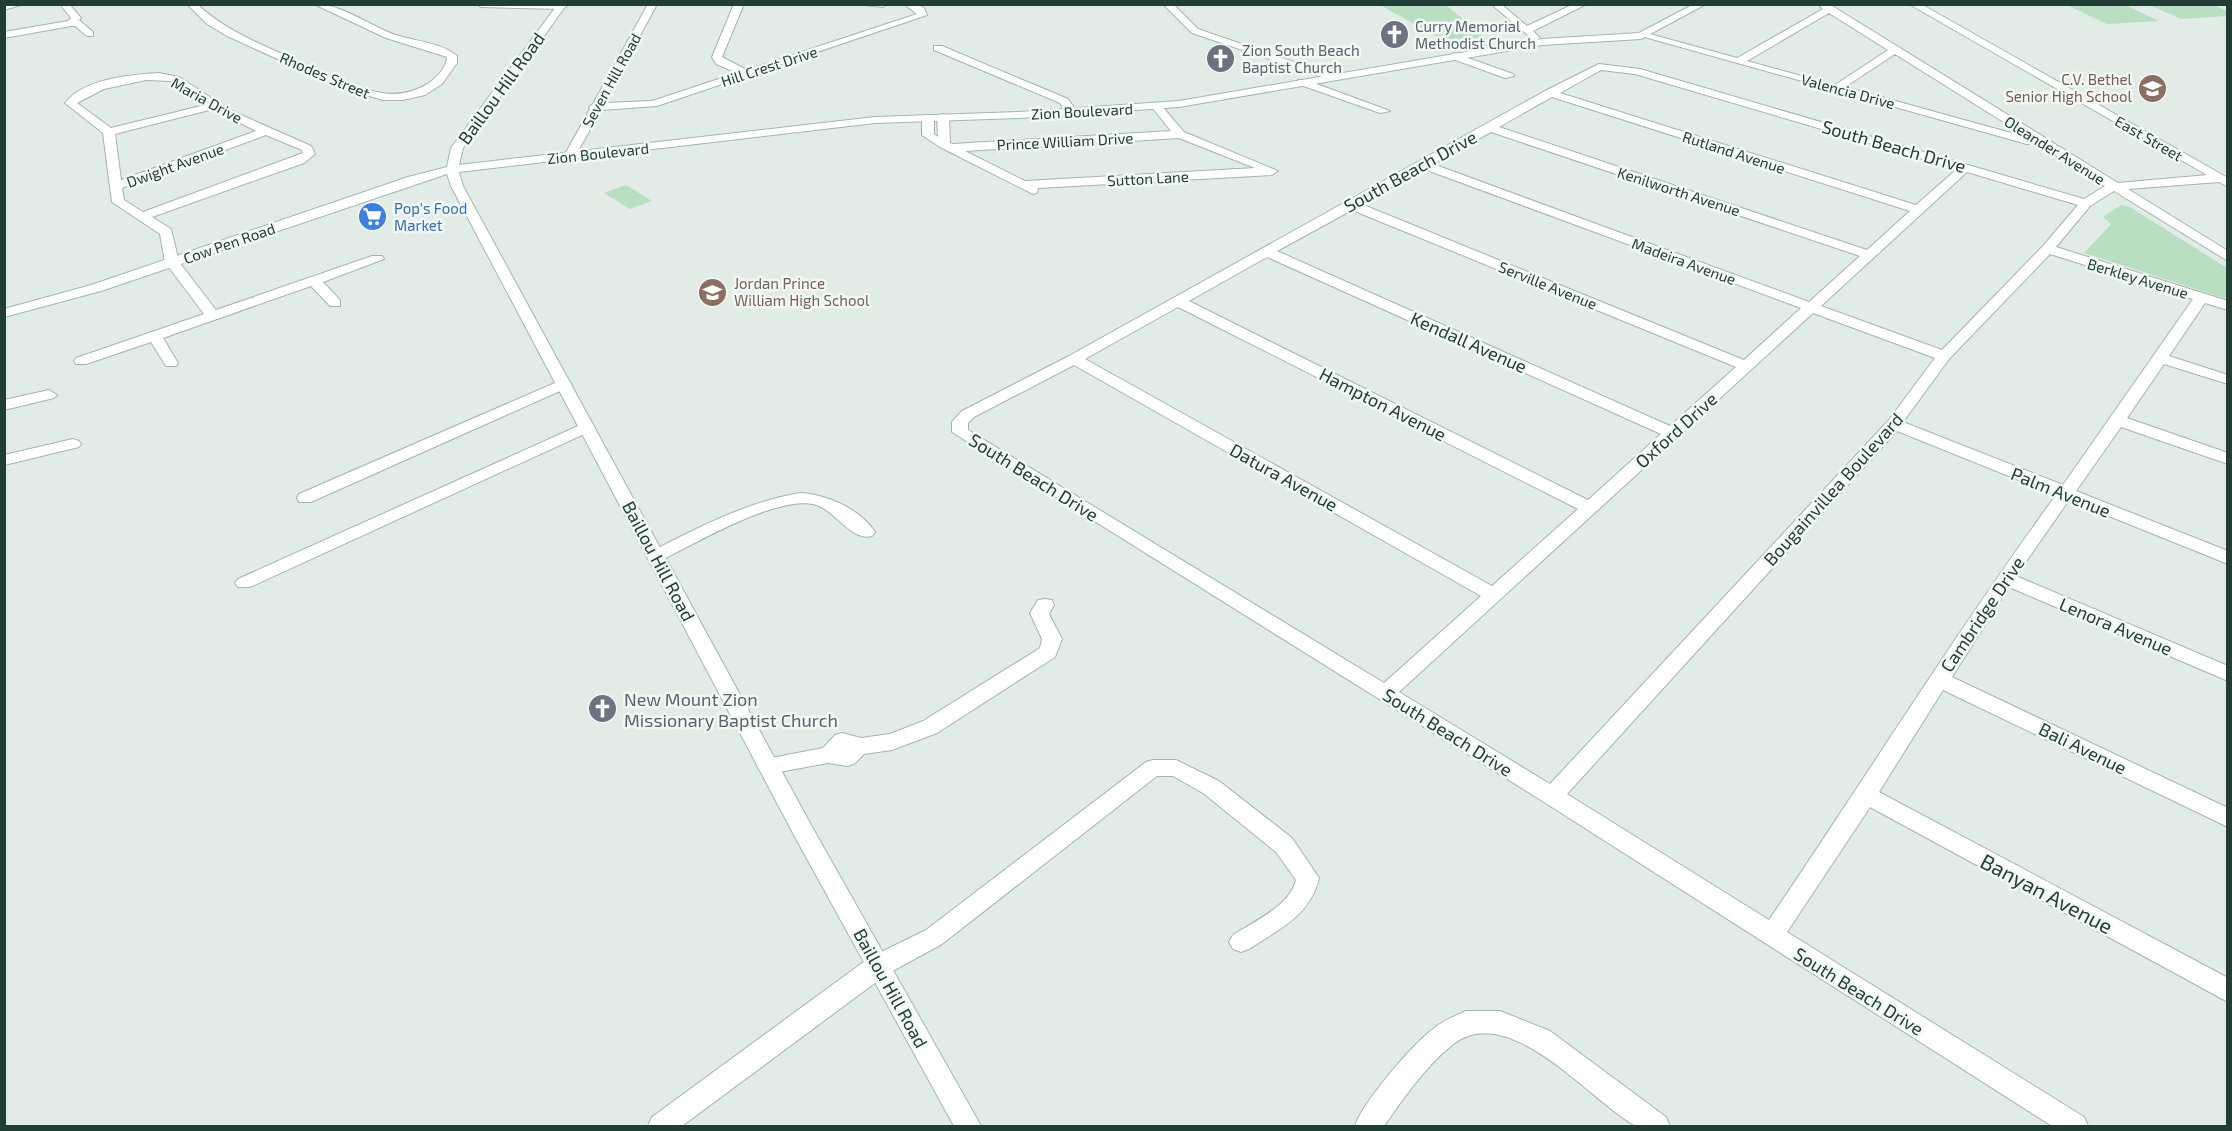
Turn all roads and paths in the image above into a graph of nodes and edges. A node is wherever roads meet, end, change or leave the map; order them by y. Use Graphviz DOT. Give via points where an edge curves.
graph roads {
  1 [pos="20,4"];
  2 [pos="64,4"];
  3 [pos="208,4"];
  4 [pos="318,4"];
  5 [pos="350,4"];
  6 [pos="481,4"];
  7 [pos="653,4"];
  8 [pos="739,4"];
  9 [pos="859,4"];
  10 [pos="883,4"];
  11 [pos="909,4"];
  12 [pos="1167,4"];
  13 [pos="1495,4"];
  14 [pos="1582,4"];
  15 [pos="1702,4"];
  16 [pos="1913,4"];
  17 [pos="500,5"];
  18 [pos="562,5"];
  19 [pos="4,7"];
  20 [pos="194,7"];
  21 [pos="1826,7"];
  22 [pos="331,9"];
  23 [pos="71,23"];
  24 [pos="1527,30"];
  25 [pos="90,34"];
  26 [pos="4,35"];
  27 [pos="1646,36"];
  28 [pos="1542,42"];
  29 [pos="938,48"];
  30 [pos="1894,50"];
  31 [pos="1454,56"];
  32 [pos="1739,61"];
  33 [pos="746,73"];
  34 [pos="1509,76"];
  35 [pos="1332,77"];
  36 [pos="1302,82"];
  37 [pos="1837,88"];
  38 [pos="1549,93"];
  39 [pos="214,106"];
  40 [pos="1156,106"];
  41 [pos="594,107"];
  42 [pos="1144,108"];
  43 [pos="1384,111"];
  44 [pos="1071,112"];
  45 [pos="943,117"];
  46 [pos="928,118"];
  47 [pos="1488,128"];
  48 [pos="267,131"];
  49 [pos="1177,131"];
  50 [pos="109,132"];
  51 [pos="947,146"];
  52 [pos="2050,147"];
  53 [pos="570,156"];
  54 [pos="1424,165"];
  55 [pos="1966,167"];
  56 [pos="452,169"];
  57 [pos="2207,172"];
  58 [pos="2223,181"];
  59 [pos="2133,184"];
  60 [pos="1023,185"];
  61 [pos="116,186"];
  62 [pos="2115,187"];
  63 [pos="1038,193"];
  64 [pos="2086,203"];
  65 [pos="1349,204"];
  66 [pos="1919,210"];
  67 [pos="141,217"];
  68 [pos="2048,249"];
  69 [pos="1265,251"];
  70 [pos="1870,255"];
  71 [pos="2228,257"];
  72 [pos="377,260"];
  73 [pos="172,262"];
  74 [pos="314,281"];
  75 [pos="2201,298"];
  76 [pos="1176,300"];
  77 [pos="334,303"];
  78 [pos="2228,306"];
  79 [pos="1812,307"];
  80 [pos="4,313"];
  81 [pos="213,316"];
  82 [pos="155,336"];
  83 [pos="1944,356"];
  84 [pos="2160,358"];
  85 [pos="1074,359"];
  86 [pos="81,361"];
  87 [pos="171,363"];
  88 [pos="1746,366"];
  89 [pos="2228,380"];
  90 [pos="564,384"];
  91 [pos="49,395"];
  92 [pos="4,405"];
  93 [pos="2118,420"];
  94 [pos="1894,424"];
  95 [pos="587,427"];
  96 [pos="1673,433"];
  97 [pos="73,444"];
  98 [pos="2228,459"];
  99 [pos="4,460"];
  100 [pos="2064,494"];
  101 [pos="305,498"];
  102 [pos="1590,508"];
  103 [pos="866,532"];
  104 [pos="656,556"];
  105 [pos="2228,558"];
  106 [pos="2005,578"];
  107 [pos="244,583"];
  108 [pos="1494,595"];
  109 [pos="1045,605"];
  110 [pos="2228,674"];
  111 [pos="1938,679"];
  112 [pos="1385,693"];
  113 [pos="768,766"];
  114 [pos="1866,795"];
  115 [pos="1552,796"];
  116 [pos="2228,818"];
  117 [pos="1772,935"];
  118 [pos="1240,942"];
  119 [pos="878,966"];
  120 [pos="2228,991"];
  121 [pos="661,1126"];
  122 [pos="968,1126"];
  123 [pos="1368,1126"];
  124 [pos="1657,1126"];
  125 [pos="2075,1126"];
  1 -- 19 [label="street"];
  2 -- 23 [label="street" via="75,14"];
  3 -- 20 [label="street"];
  4 -- 22 [label="street, Rhodes Street"];
  5 -- 22 [label="street"];
  6 -- 17 [label="street"];
  7 -- 41 [label="street, Seven Hill Road"];
  8 -- 33 [label="street" via="717,57"];
  9 -- 10 [label="street"];
  11 -- 33 [label="street, Hill Crest Drive" via="921,10 922,15"];
  12 -- 35 [label="street" via="1195,31"];
  13 -- 24 [label="street"];
  14 -- 24 [label="street"];
  15 -- 27 [label="street, Zion Boulevard"];
  16 -- 57 [label="street, East Street"];
  17 -- 18 [label="street"];
  18 -- 56 [label="street, Baillou Hill Road" via="457,148"];
  20 -- 22 [label="street, Rhodes Street" via="230,34 367,95 396,97 425,91 440,81 452,63 453,58 445,52 390,36"];
  21 -- 30 [label="street, Oleander Avenue"];
  21 -- 32 [label="street"];
  23 -- 25 [label="street" via="78,23"];
  23 -- 26 [label="street"];
  24 -- 28 [label="street"];
  27 -- 28 [label="street, Zion Boulevard"];
  27 -- 32 [label="street, Valencia Drive"];
  28 -- 31 [label="street, Zion Boulevard"];
  29 -- 44 [label="street" via="1064,101"];
  30 -- 37 [label="street"];
  30 -- 52 [label="street, Oleander Avenue"];
  31 -- 34 [label="street"];
  31 -- 35 [label="street, Zion Boulevard"];
  32 -- 37 [label="street, Valencia Drive"];
  33 -- 41 [label="street, Hill Crest Drive" via="653,104"];
  35 -- 36 [label="street, Zion Boulevard"];
  36 -- 40 [label="street, Zion Boulevard"];
  36 -- 43 [label="street"];
  37 -- 52 [label="street, Valencia Drive"];
  38 -- 47 [label="street, South Beach Drive"];
  38 -- 55 [label="street, South Beach Drive" via="1590,70 1618,67"];
  38 -- 66 [label="street, Rutland Avenue"];
  39 -- 48 [label="street, Maria Drive"];
  39 -- 50 [label="street"];
  39 -- 50 [label="street, Maria Drive" via="171,78 155,76 74,96 70,103"];
  40 -- 42 [label="street, Zion Boulevard"];
  40 -- 49 [label="street"];
  41 -- 53 [label="street, Seven Hill Road"];
  42 -- 44 [label="street, Zion Boulevard"];
  42 -- 49 [label="street" via="1156,122"];
  44 -- 45 [label="street, Zion Boulevard"];
  45 -- 46 [label="street, Zion Boulevard"];
  45 -- 51 [label="street"];
  46 -- 51 [label="street" via="928,135"];
  46 -- 53 [label="street, Zion Boulevard"];
  47 -- 54 [label="street, South Beach Drive"];
  47 -- 70 [label="street, Kenilworth Avenue"];
  48 -- 61 [label="street, Dwight Avenue"];
  48 -- 67 [label="street, Maria Drive" via="307,148 309,154"];
  49 -- 51 [label="street, Prince William Drive"];
  49 -- 60 [label="street, Sutton Lane" via="1276,173"];
  50 -- 61 [label="street"];
  51 -- 60 [label="street"];
  52 -- 62 [label="street, Oleander Avenue"];
  53 -- 56 [label="street, Zion Boulevard"];
  54 -- 65 [label="street, South Beach Drive"];
  54 -- 79 [label="street, Madeira Avenue"];
  55 -- 64 [label="street, South Beach Drive"];
  55 -- 66 [label="street, Oxford Drive"];
  56 -- 73 [label="street, Cow Pen Road"];
  56 -- 90 [label="street, Baillou Hill Road" via="457,186"];
  57 -- 58 [label="street, East Street"];
  57 -- 59 [label="street"];
  58 -- 59 [label="street"];
  59 -- 62 [label="street, Bougainvillea Boulevard"];
  60 -- 63 [label="street"];
  61 -- 67 [label="street" via="118,202"];
  62 -- 64 [label="street, Bougainvillea Boulevard"];
  62 -- 71 [label="street, Oleander Avenue"];
  64 -- 68 [label="street, Bougainvillea Boulevard"];
  65 -- 69 [label="street, South Beach Drive"];
  65 -- 88 [label="street, Serville Avenue"];
  66 -- 70 [label="street, Oxford Drive"];
  67 -- 73 [label="street" via="165,232"];
  68 -- 75 [label="street, Berkley Avenue"];
  68 -- 83 [label="street, Bougainvillea Boulevard"];
  69 -- 76 [label="street, South Beach Drive"];
  69 -- 96 [label="street, Kendall Avenue"];
  70 -- 79 [label="street, Oxford Drive"];
  72 -- 74 [label="street"];
  73 -- 80 [label="street, Cow Pen Road"];
  73 -- 81 [label="street"];
  74 -- 77 [label="street"];
  74 -- 81 [label="street"];
  75 -- 78 [label="street, Berkley Avenue"];
  75 -- 84 [label="street, Cambridge Drive"];
  76 -- 85 [label="street, South Beach Drive"];
  76 -- 102 [label="street, Hampton Avenue"];
  79 -- 83 [label="street, Madeira Avenue"];
  79 -- 88 [label="street, Oxford Drive"];
  81 -- 82 [label="street"];
  82 -- 86 [label="street"];
  82 -- 87 [label="street"];
  83 -- 94 [label="street, Bougainvillea Boulevard"];
  84 -- 89 [label="street"];
  84 -- 93 [label="street, Cambridge Drive"];
  85 -- 108 [label="street, Datura Avenue"];
  85 -- 112 [label="street, South Beach Drive" via="968,414 960,422 960,432"];
  88 -- 96 [label="street, Oxford Drive"];
  90 -- 95 [label="street, Baillou Hill Road"];
  90 -- 101 [label="street"];
  91 -- 92 [label="street"];
  93 -- 98 [label="street"];
  93 -- 100 [label="street, Cambridge Drive"];
  94 -- 100 [label="street, Palm Avenue"];
  94 -- 115 [label="street, Bougainvillea Boulevard"];
  95 -- 104 [label="street, Baillou Hill Road"];
  95 -- 107 [label="street"];
  96 -- 102 [label="street, Oxford Drive"];
  97 -- 99 [label="street"];
  100 -- 105 [label="street, Palm Avenue"];
  100 -- 106 [label="street, Cambridge Drive"];
  102 -- 108 [label="street, Oxford Drive"];
  103 -- 104 [label="street" via="816,499 785,499"];
  104 -- 113 [label="street, Baillou Hill Road"];
  106 -- 110 [label="street, Lenora Avenue"];
  106 -- 111 [label="street, Cambridge Drive"];
  108 -- 112 [label="street, Oxford Drive"];
  109 -- 113 [label="street" via="1039,613 1052,639 1048,652 930,727 892,742 856,747 847,758 832,754"];
  111 -- 114 [label="street, Cambridge Drive"];
  111 -- 116 [label="street, Bali Avenue"];
  112 -- 115 [label="street, South Beach Drive"];
  113 -- 119 [label="street, Baillou Hill Road"];
  114 -- 117 [label="street, Cambridge Drive"];
  114 -- 120 [label="street, Banyan Avenue"];
  115 -- 117 [label="street, South Beach Drive"];
  117 -- 125 [label="street, South Beach Drive"];
  118 -- 119 [label="street" via="1298,902 1308,888 1308,878 1284,844 1211,787 1176,768 1164,766 1144,772 934,937"];
  119 -- 121 [label="street"];
  119 -- 122 [label="street, Baillou Hill Road"];
  123 -- 124 [label="street" via="1398,1085 1442,1037 1466,1023 1500,1023 1542,1039"];
}
